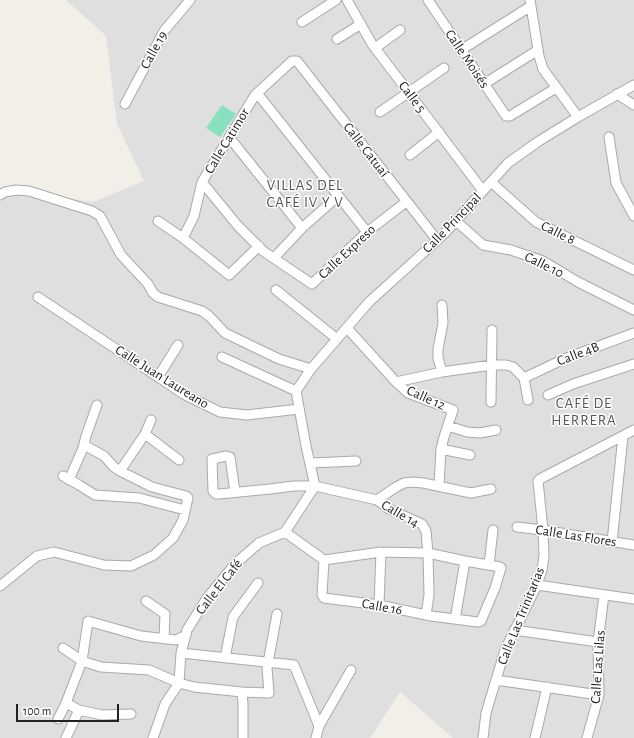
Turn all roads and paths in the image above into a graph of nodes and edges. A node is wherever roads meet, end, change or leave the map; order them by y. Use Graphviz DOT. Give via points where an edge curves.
graph roads {
  1 [pos="190,0"];
  2 [pos="336,0"];
  3 [pos="347,0"];
  4 [pos="432,2"];
  5 [pos="531,3"];
  6 [pos="302,22"];
  7 [pos="360,24"];
  8 [pos="400,30"];
  9 [pos="337,39"];
  10 [pos="375,48"];
  11 [pos="461,50"];
  12 [pos="538,50"];
  13 [pos="295,61"];
  14 [pos="444,68"];
  15 [pos="484,84"];
  16 [pos="634,85"];
  17 [pos="556,88"];
  18 [pos="408,92"];
  19 [pos="257,93"];
  20 [pos="618,94"];
  21 [pos="125,104"];
  22 [pos="634,105"];
  23 [pos="380,112"];
  24 [pos="578,117"];
  25 [pos="439,132"];
  26 [pos="229,137"];
  27 [pos="609,137"];
  28 [pos="410,155"];
  29 [pos="202,182"];
  30 [pos="491,182"];
  31 [pos="483,191"];
  32 [pos="0,195"];
  33 [pos="338,196"];
  34 [pos="406,202"];
  35 [pos="634,216"];
  36 [pos="158,221"];
  37 [pos="456,221"];
  38 [pos="302,228"];
  39 [pos="367,232"];
  40 [pos="183,238"];
  41 [pos="437,240"];
  42 [pos="259,246"];
  43 [pos="274,258"];
  44 [pos="634,270"];
  45 [pos="276,290"];
  46 [pos="38,297"];
  47 [pos="442,305"];
  48 [pos="634,310"];
  49 [pos="347,328"];
  50 [pos="492,330"];
  51 [pos="634,333"];
  52 [pos="337,339"];
  53 [pos="178,345"];
  54 [pos="222,357"];
  55 [pos="634,364"];
  56 [pos="492,365"];
  57 [pos="311,370"];
  58 [pos="442,372"];
  59 [pos="158,377"];
  60 [pos="524,378"];
  61 [pos="396,382"];
  62 [pos="296,391"];
  63 [pos="548,395"];
  64 [pos="528,400"];
  65 [pos="491,402"];
  66 [pos="97,405"];
  67 [pos="299,409"];
  68 [pos="151,420"];
  69 [pos="448,426"];
  70 [pos="496,430"];
  71 [pos="634,430"];
  72 [pos="145,434"];
  73 [pos="623,436"];
  74 [pos="84,445"];
  75 [pos="441,449"];
  76 [pos="470,455"];
  77 [pos="179,460"];
  78 [pos="356,461"];
  79 [pos="310,463"];
  80 [pos="120,471"];
  81 [pos="315,486"];
  82 [pos="439,486"];
  83 [pos="491,489"];
  84 [pos="235,492"];
  85 [pos="377,500"];
  86 [pos="185,510"];
  87 [pos="517,527"];
  88 [pos="493,530"];
  89 [pos="543,530"];
  90 [pos="285,532"];
  91 [pos="612,542"];
  92 [pos="634,546"];
  93 [pos="381,552"];
  94 [pos="428,553"];
  95 [pos="324,560"];
  96 [pos="465,561"];
  97 [pos="489,565"];
  98 [pos="258,583"];
  99 [pos="537,585"];
  100 [pos="0,586"];
  101 [pos="604,595"];
  102 [pos="634,599"];
  103 [pos="146,601"];
  104 [pos="379,605"];
  105 [pos="277,614"];
  106 [pos="426,614"];
  107 [pos="456,614"];
  108 [pos="514,630"];
  109 [pos="186,635"];
  110 [pos="164,638"];
  111 [pos="598,642"];
  112 [pos="63,648"];
  113 [pos="182,653"];
  114 [pos="225,658"];
  115 [pos="82,661"];
  116 [pos="269,662"];
  117 [pos="351,670"];
  118 [pos="496,680"];
  119 [pos="179,683"];
  120 [pos="547,688"];
  121 [pos="242,692"];
  122 [pos="598,696"];
  123 [pos="66,703"];
  124 [pos="79,710"];
  125 [pos="131,714"];
  126 [pos="58,719"];
  127 [pos="319,726"];
  128 [pos="66,738"];
  129 [pos="153,738"];
  130 [pos="243,738"];
  131 [pos="316,738"];
  132 [pos="483,738"];
  133 [pos="535,738"];
  134 [pos="587,738"];
  1 -- 21 [label="street, Calle 19" via="164,30"];
  2 -- 6 [label="street"];
  3 -- 7 [label="street, Calle 5"];
  4 -- 11 [label="street, Calle Moisés"];
  5 -- 11 [label="street"];
  5 -- 12 [label="street"];
  7 -- 9 [label="street"];
  7 -- 10 [label="street, Calle 5"];
  8 -- 10 [label="street"];
  10 -- 18 [label="street, Calle 5"];
  11 -- 15 [label="street, Calle Moisés"];
  12 -- 15 [label="street"];
  12 -- 17 [label="street" via="543,69"];
  13 -- 19 [label="street, Calle Catimor"];
  13 -- 34 [label="street, Calle Catuaí"];
  14 -- 18 [label="street"];
  15 -- 17 [label="street, Calle Moisés" via="508,117"];
  16 -- 20 [label="street, Calle Principal"];
  17 -- 24 [label="street"];
  18 -- 23 [label="street"];
  18 -- 25 [label="street, Calle 5"];
  19 -- 26 [label="street, Calle Catimor"];
  19 -- 33 [label="street"];
  20 -- 22 [label="street"];
  20 -- 24 [label="street, Calle Principal"];
  24 -- 30 [label="street, Calle Principal" via="508,163"];
  25 -- 28 [label="street"];
  25 -- 31 [label="street, Calle 5"];
  26 -- 29 [label="street, Calle Catimor"];
  26 -- 38 [label="street"];
  27 -- 35 [label="street" via="616,183"];
  29 -- 40 [label="street, Calle Catimor" via="194,216"];
  29 -- 42 [label="street, Calle Expreso" via="238,226"];
  30 -- 31 [label="street, Calle Principal"];
  30 -- 44 [label="street, Calle 8" via="536,222"];
  31 -- 37 [label="street, Calle Principal"];
  32 -- 57 [label="street" via="16,190 29,191 92,211 100,216 121,255 158,297 202,311 225,333 279,359"];
  33 -- 38 [label="street"];
  33 -- 39 [label="street"];
  34 -- 39 [label="street, Calle Expreso"];
  34 -- 41 [label="street, Calle Catuaí"];
  36 -- 40 [label="street"];
  37 -- 41 [label="street, Calle Principal"];
  37 -- 48 [label="street, Calle 10" via="483,245 511,250 543,261"];
  38 -- 43 [label="street"];
  39 -- 43 [label="street, Calle Expreso" via="312,284"];
  40 -- 42 [label="street" via="229,275"];
  41 -- 49 [label="street, Calle Principal" via="369,302"];
  42 -- 43 [label="street, Calle Expreso"];
  45 -- 52 [label="street"];
  46 -- 59 [label="street, Calle Juan Laureano"];
  47 -- 58 [label="street" via="443,323 438,358"];
  49 -- 52 [label="street, Calle Principal"];
  49 -- 61 [label="street, Calle 12"];
  50 -- 56 [label="street"];
  51 -- 60 [label="street, Calle 4B" via="564,359"];
  52 -- 57 [label="street, Calle Principal"];
  53 -- 59 [label="street"];
  54 -- 62 [label="street"];
  55 -- 63 [label="street"];
  56 -- 58 [label="street"];
  56 -- 60 [label="street" via="513,367"];
  56 -- 65 [label="street"];
  57 -- 62 [label="street, Calle Principal"];
  58 -- 61 [label="street"];
  59 -- 67 [label="street, Calle Juan Laureano" via="185,395 220,412 247,415"];
  60 -- 64 [label="street"];
  61 -- 69 [label="street, Calle 12" via="408,393 453,410"];
  62 -- 67 [label="street"];
  66 -- 74 [label="street"];
  67 -- 79 [label="street"];
  68 -- 72 [label="street"];
  69 -- 70 [label="street" via="467,432"];
  69 -- 75 [label="street, Calle 12"];
  71 -- 73 [label="street, Calle Las Trinitarias"];
  72 -- 77 [label="street"];
  72 -- 80 [label="street"];
  73 -- 89 [label="street, Calle Las Trinitarias" via="540,479 538,484"];
  73 -- 91 [label="street"];
  74 -- 80 [label="street" via="104,456"];
  74 -- 86 [label="street" via="66,478 95,495 138,498"];
  75 -- 76 [label="street"];
  75 -- 82 [label="street, Calle 12"];
  78 -- 79 [label="street"];
  79 -- 81 [label="street"];
  80 -- 86 [label="street" via="152,487 186,496 188,498"];
  81 -- 84 [label="street, Calle 14"];
  81 -- 85 [label="street, Calle 14"];
  81 -- 90 [label="street"];
  82 -- 83 [label="street" via="471,493"];
  82 -- 85 [label="street" via="404,483"];
  85 -- 94 [label="street, Calle 14" via="388,509 422,524 426,531"];
  86 -- 100 [label="street" via="183,520 173,538 154,555 131,566 104,564 54,552 37,556"];
  87 -- 89 [label="street, Calle Las Flores"];
  88 -- 97 [label="street"];
  89 -- 91 [label="street, Calle Las Flores"];
  89 -- 99 [label="street, Calle Las Trinitarias" via="543,563"];
  90 -- 95 [label="street"];
  90 -- 109 [label="street, Calle El Café" via="259,543 234,564 207,598"];
  91 -- 92 [label="street, Calle Las Flores"];
  93 -- 94 [label="street"];
  93 -- 95 [label="street"];
  93 -- 104 [label="street"];
  94 -- 96 [label="street"];
  94 -- 106 [label="street, Calle 14" via="429,595"];
  95 -- 104 [label="street, Calle 16" via="324,598"];
  96 -- 97 [label="street"];
  96 -- 107 [label="street"];
  97 -- 106 [label="street, Calle 16" via="501,568 481,621"];
  98 -- 114 [label="street" via="233,617"];
  99 -- 101 [label="street"];
  99 -- 108 [label="street, Calle Las Trinitarias"];
  101 -- 102 [label="street"];
  101 -- 111 [label="street, Calle Las Lilas"];
  103 -- 110 [label="street" via="165,614"];
  104 -- 106 [label="street, Calle 16"];
  105 -- 116 [label="street"];
  108 -- 111 [label="street"];
  108 -- 118 [label="street, Calle Las Trinitarias"];
  109 -- 110 [label="street" via="176,640"];
  109 -- 113 [label="street, Calle El Café"];
  110 -- 115 [label="street" via="141,636 88,621"];
  111 -- 122 [label="street, Calle Las Lilas"];
  112 -- 115 [label="street"];
  113 -- 114 [label="street"];
  113 -- 119 [label="street, Calle El Café"];
  114 -- 116 [label="street"];
  115 -- 119 [label="street" via="101,668 149,670"];
  115 -- 123 [label="street"];
  116 -- 121 [label="street" via="269,693"];
  116 -- 127 [label="street" via="294,665"];
  117 -- 127 [label="street"];
  118 -- 120 [label="street"];
  118 -- 132 [label="street, Calle Las Trinitarias" via="486,713"];
  119 -- 121 [label="street"];
  119 -- 129 [label="street, Calle El Café" via="165,704"];
  120 -- 122 [label="street"];
  120 -- 133 [label="street"];
  121 -- 130 [label="street"];
  122 -- 134 [label="street, Calle Las Lilas"];
  123 -- 124 [label="street"];
  123 -- 126 [label="street"];
  124 -- 125 [label="street" via="102,715"];
  124 -- 128 [label="street"];
  127 -- 131 [label="street"];
}
